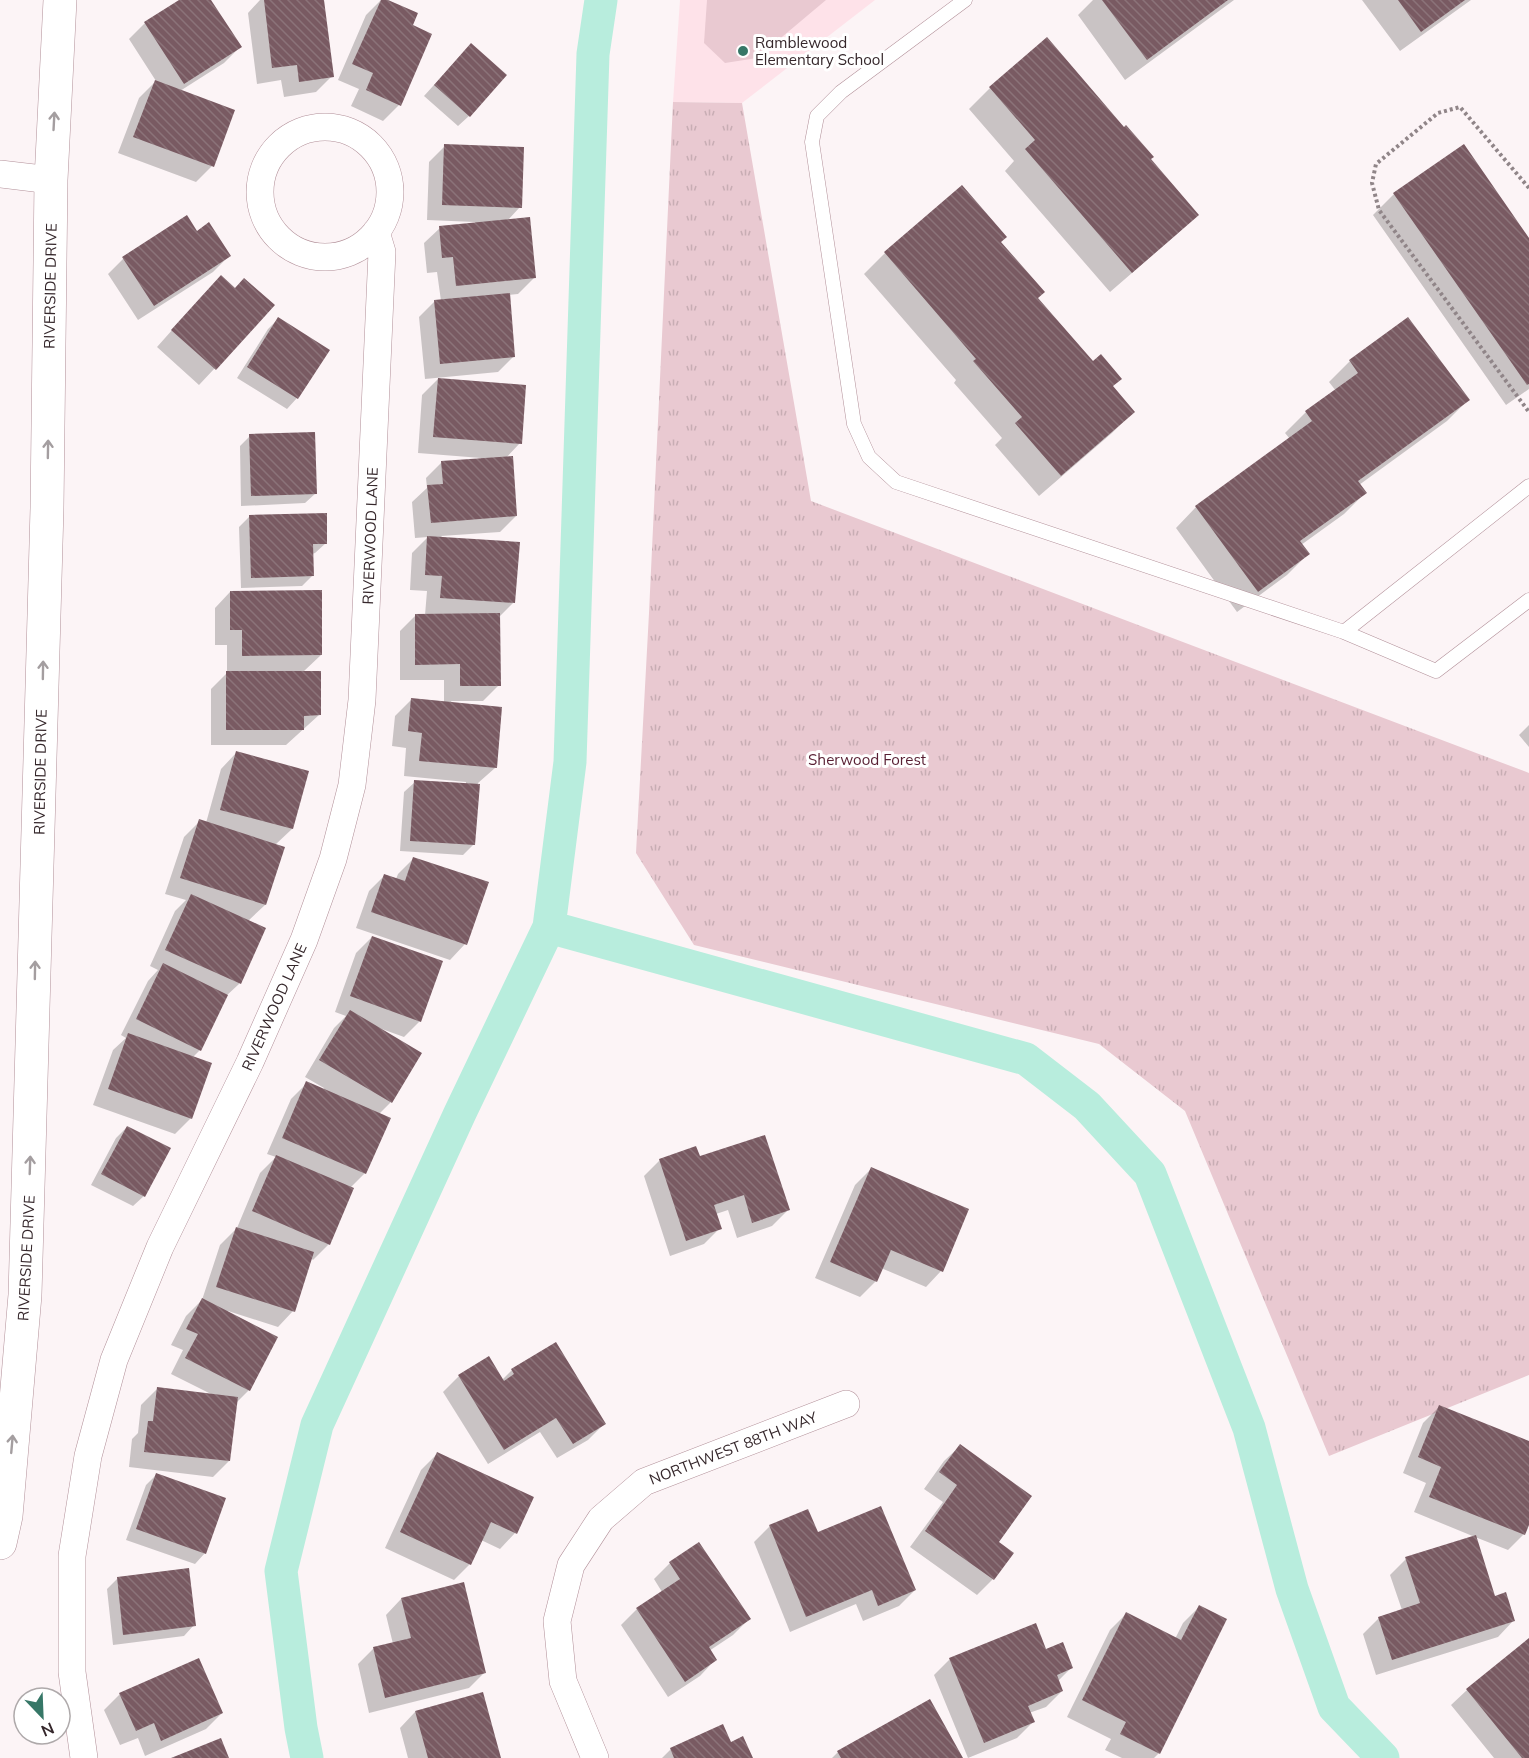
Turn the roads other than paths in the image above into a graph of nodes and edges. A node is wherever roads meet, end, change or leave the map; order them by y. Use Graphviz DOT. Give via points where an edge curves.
graph roads {
  1 [pos="60,0"];
  2 [pos="965,0"];
  3 [pos="0,174"];
  4 [pos="51,180"];
  5 [pos="376,232"];
  6 [pos="1529,486"];
  7 [pos="1529,600"];
  8 [pos="1344,632"];
  9 [pos="846,1404"];
  10 [pos="0,1543"];
  11 [pos="84,1758"];
  12 [pos="595,1758"];
  4 -- 1 [label="street, RIVERSIDE DRIVE, one-way"];
  2 -- 8 [label="lane" via="841,92 818,116 812,142 854,424 869,457 896,482"];
  3 -- 4 [label="street"];
  10 -- 4 [label="street, RIVERSIDE DRIVE, one-way" via="6,1516 26,1260 47,508"];
  5 -- 5 [label="street" via="387,213 390,191 386,170 376,150 359,136 338,128 316,127 295,134 278,147 266,164 260,184 261,206 268,225 282,241 300,252 320,257 342,255 361,247"];
  5 -- 11 [label="street, RIVERWOOD LANE" via="382,252 368,590 363,700 351,785 333,859 304,940 250,1062 160,1246 114,1360 88,1456 72,1556 72,1672"];
  6 -- 8 [label="lane"];
  7 -- 8 [label="lane" via="1436,671"];
  9 -- 12 [label="street, NORTHWEST 88TH WAY" via="644,1482 602,1519 571,1564 556,1621 562,1681"];
}
